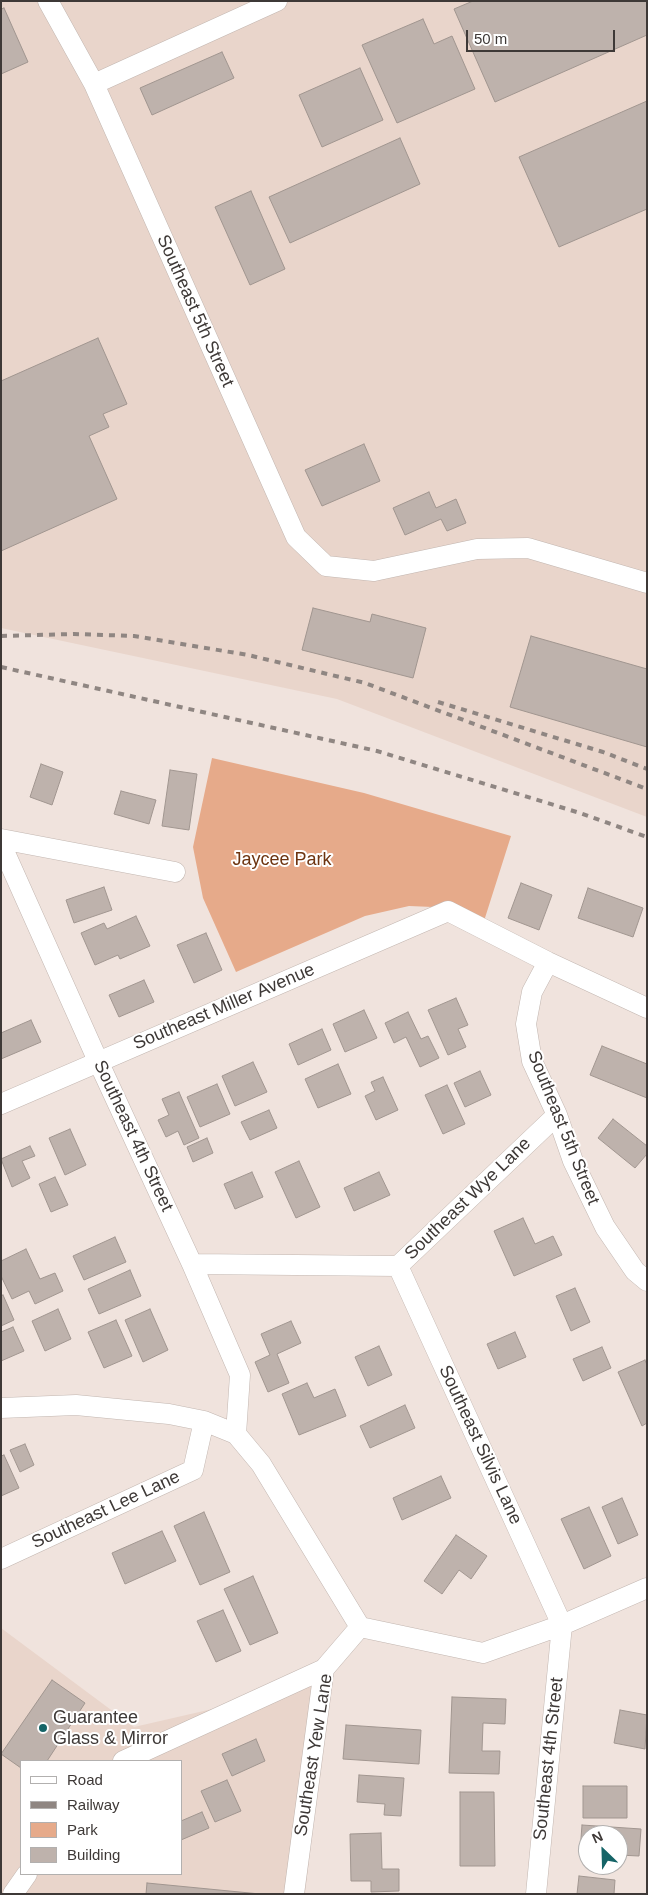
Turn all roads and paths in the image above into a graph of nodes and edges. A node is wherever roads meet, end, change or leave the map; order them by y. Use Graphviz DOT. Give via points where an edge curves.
graph roads {
  1 [pos="48,1"];
  2 [pos="277,1"];
  3 [pos="94,84"];
  4 [pos="647,583"];
  5 [pos="1,839"];
  6 [pos="1,844"];
  7 [pos="175,872"];
  8 [pos="548,962"];
  9 [pos="647,1008"];
  10 [pos="98,1061"];
  11 [pos="1,1104"];
  12 [pos="557,1115"];
  13 [pos="192,1264"];
  14 [pos="398,1266"];
  15 [pos="647,1281"];
  16 [pos="1,1408"];
  17 [pos="204,1421"];
  18 [pos="236,1434"];
  19 [pos="1,1559"];
  20 [pos="647,1588"];
  21 [pos="562,1624"];
  22 [pos="360,1627"];
  23 [pos="324,1669"];
  24 [pos="125,1760"];
  25 [pos="27,1875"];
  26 [pos="13,1894"];
  27 [pos="294,1894"];
  28 [pos="536,1894"];
  1 -- 3 [label="street, Southeast 5th Street"];
  2 -- 3 [label="street"];
  3 -- 4 [label="street, Southeast 5th Street" via="296,537 326,566 374,571 477,549 528,548"];
  5 -- 7 [label="street"];
  6 -- 10 [label="street, Southeast 4th Street"];
  8 -- 9 [label="street"];
  8 -- 10 [label="street, Southeast Miller Avenue" via="448,910"];
  8 -- 12 [label="street, Southeast 5th Street" via="532,992 526,1024 532,1061"];
  10 -- 11 [label="street, Southeast Miller Avenue"];
  10 -- 13 [label="street, Southeast 4th Street"];
  12 -- 14 [label="street, Southeast Wye Lane"];
  12 -- 15 [label="street, Southeast 5th Street" via="573,1161 605,1227 635,1271"];
  13 -- 14 [label="street, Southeast Wye Lane"];
  13 -- 18 [label="street, Southeast 4th Street" via="240,1375"];
  14 -- 21 [label="street, Southeast Silvis Lane"];
  16 -- 17 [label="street" via="76,1405 169,1414"];
  17 -- 18 [label="street"];
  17 -- 19 [label="street, Southeast Lee Lane" via="193,1470"];
  18 -- 22 [label="street" via="261,1464"];
  20 -- 21 [label="street"];
  21 -- 22 [label="street" via="483,1653"];
  21 -- 28 [label="street, Southeast 4th Street"];
  22 -- 23 [label="street, Southeast Yew Lane"];
  23 -- 24 [label="street"];
  23 -- 27 [label="street, Southeast Yew Lane"];
  25 -- 26 [label="street"];
}
